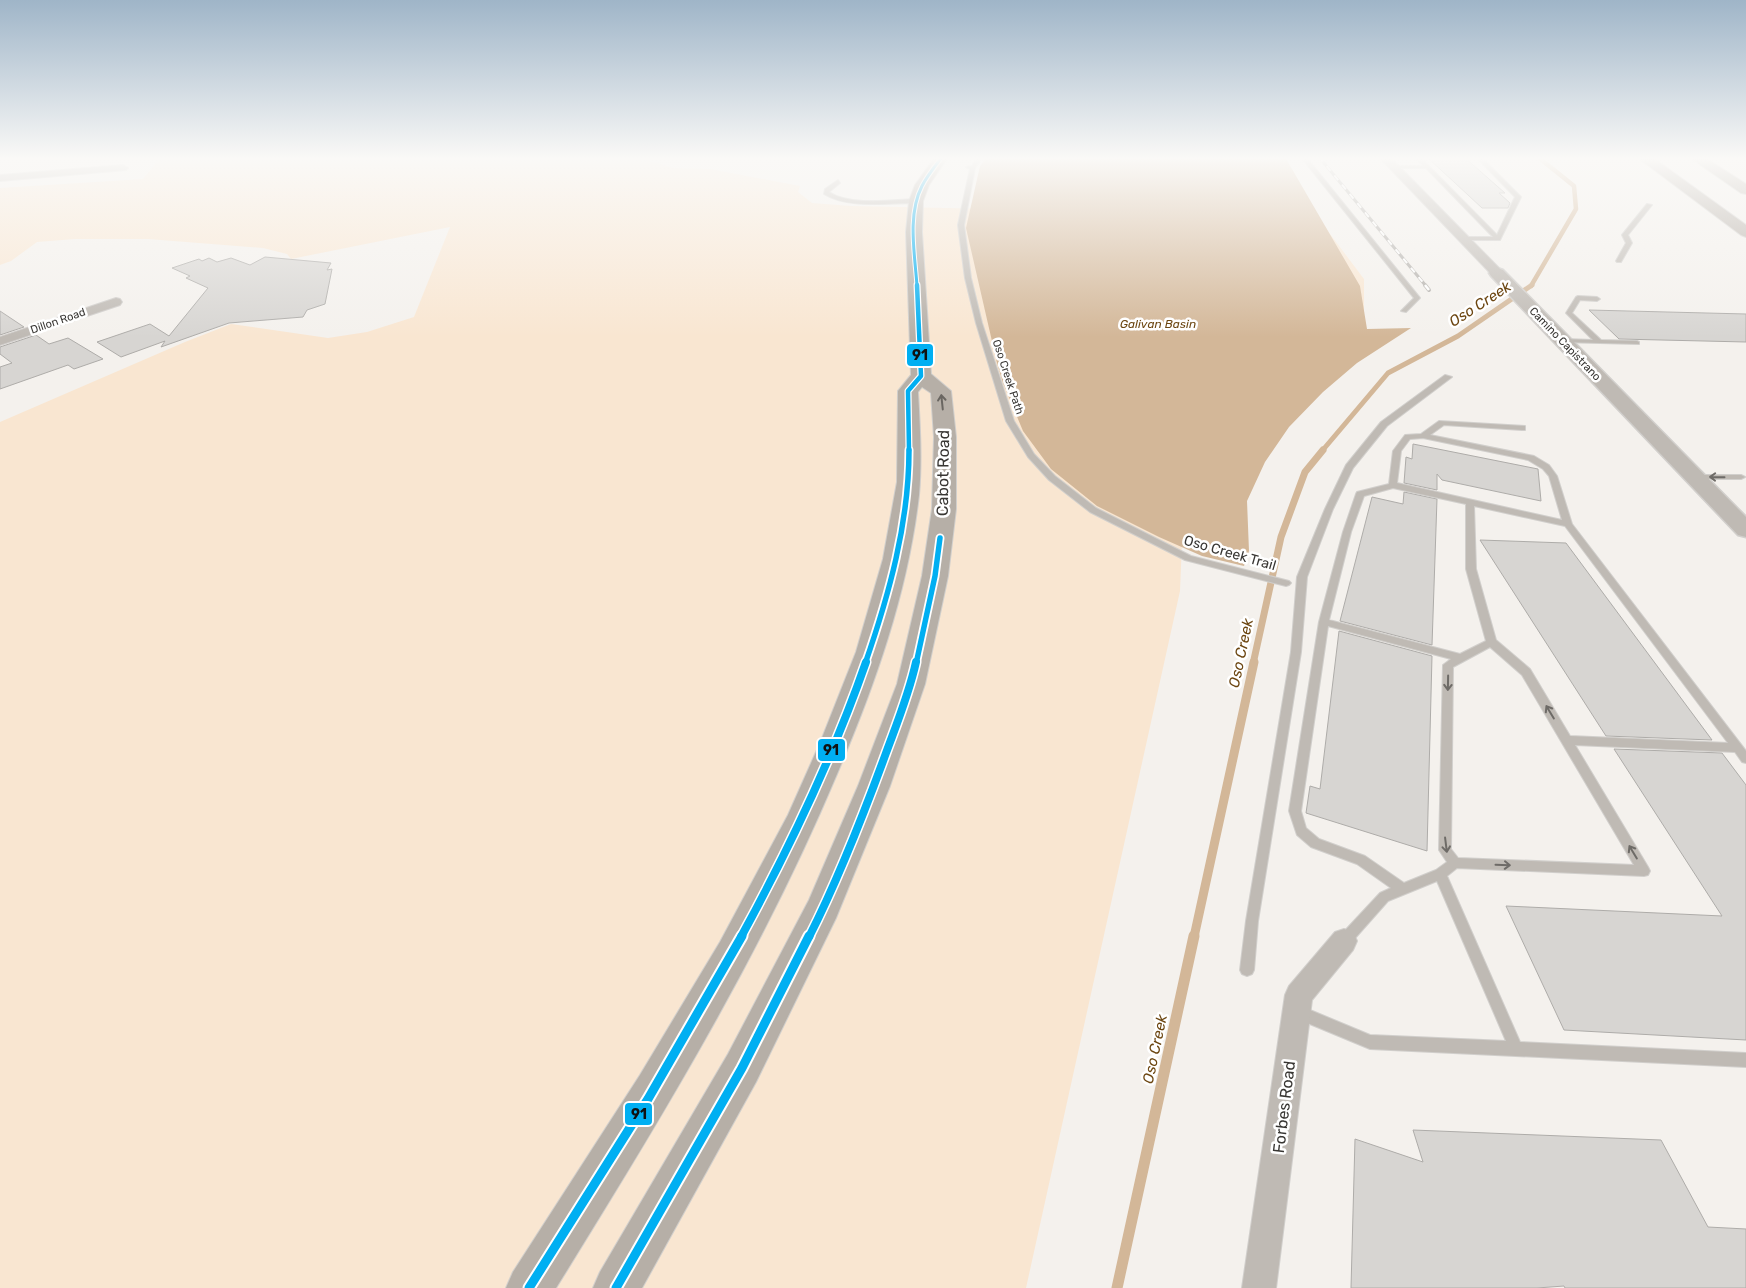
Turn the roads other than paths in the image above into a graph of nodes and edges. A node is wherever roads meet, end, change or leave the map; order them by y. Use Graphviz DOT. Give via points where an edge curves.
graph roads {
  1 [pos="915,217"];
  2 [pos="962,217"];
  3 [pos="1351,217"];
  4 [pos="1443,217"];
  5 [pos="1476,217"];
  6 [pos="1508,217"];
  7 [pos="1639,217"];
  8 [pos="1726,217"];
  9 [pos="1746,232"];
  10 [pos="1464,239"];
  11 [pos="1498,239"];
  12 [pos="1620,261"];
  13 [pos="1497,273"];
  14 [pos="1597,299"];
  15 [pos="116,302"];
  16 [pos="1404,311"];
  17 [pos="0,341"];
  18 [pos="1563,341"];
  19 [pos="1599,342"];
  20 [pos="1637,343"];
  21 [pos="921,376"];
  22 [pos="1448,377"];
  23 [pos="1522,428"];
  24 [pos="1423,436"];
  25 [pos="1694,476"];
  26 [pos="1740,477"];
  27 [pos="1393,485"];
  28 [pos="1470,503"];
  29 [pos="1568,524"];
  30 [pos="1746,530"];
  31 [pos="1166,547"];
  32 [pos="1293,585"];
  33 [pos="1324,622"];
  34 [pos="1490,642"];
  35 [pos="1462,658"];
  36 [pos="1567,740"];
  37 [pos="1738,748"];
  38 [pos="1746,759"];
  39 [pos="1455,863"];
  40 [pos="1440,874"];
  41 [pos="1402,889"];
  42 [pos="1344,941"];
  43 [pos="1247,970"];
  44 [pos="1297,1011"];
  45 [pos="1516,1049"];
  46 [pos="1746,1060"];
  47 [pos="529,1288"];
  48 [pos="616,1288"];
  49 [pos="1259,1288"];
  1 -- 21 [label="main road"];
  2 -- 31 [label="lane, Oso Creek Path" via="962,239 979,323 1010,421 1031,455 1071,495 1093,510"];
  3 -- 16 [label="lane" via="1416,298"];
  4 -- 10 [label="street, Camino Capistrano"];
  5 -- 11 [label="lane"];
  6 -- 11 [label="lane"];
  7 -- 12 [label="lane" via="1625,235 1629,243"];
  8 -- 9 [label="highway"];
  10 -- 11 [label="lane"];
  10 -- 13 [label="street, Camino Capistrano"];
  13 -- 18 [label="street, Camino Capistrano"];
  14 -- 19 [label="lane" via="1578,298 1569,313"];
  15 -- 17 [label="street, Dillon Road"];
  18 -- 19 [label="lane"];
  18 -- 25 [label="street, Camino Capistrano"];
  19 -- 20 [label="lane"];
  21 -- 47 [label="main road" via="908,390 907,494 894,568 863,675 814,795 767,893 663,1078"];
  48 -- 21 [label="main road, Cabot Road, one-way" via="742,1068 824,907 874,786 911,684 935,576 946,471 941,391"];
  22 -- 32 [label="lane" via="1384,424 1349,467 1302,577"];
  23 -- 24 [label="lane" via="1442,423"];
  24 -- 27 [label="lane" via="1408,437 1398,451"];
  24 -- 29 [label="lane" via="1531,458 1546,467 1553,476"];
  26 -- 25 [label="lane, one-way"];
  25 -- 30 [label="street, Camino Capistrano"];
  27 -- 28 [label="lane"];
  27 -- 33 [label="lane" via="1360,494"];
  28 -- 29 [label="lane"];
  28 -- 34 [label="lane" via="1471,569"];
  29 -- 37 [label="lane"];
  31 -- 32 [label="lane, Oso Creek Trail" via="1188,558"];
  32 -- 43 [label="lane" via="1296,652 1252,921"];
  33 -- 35 [label="lane"];
  33 -- 41 [label="lane" via="1295,811 1301,830 1315,843 1361,860"];
  34 -- 35 [label="lane"];
  36 -- 34 [label="lane, one-way" via="1526,672"];
  35 -- 39 [label="lane, one-way" via="1448,665 1445,850"];
  36 -- 37 [label="lane"];
  39 -- 36 [label="lane, one-way" via="1644,871"];
  37 -- 38 [label="lane"];
  39 -- 40 [label="lane"];
  40 -- 41 [label="lane"];
  40 -- 45 [label="lane"];
  41 -- 42 [label="lane" via="1384,896"];
  42 -- 44 [label="street, Forbes Road" via="1299,995"];
  44 -- 45 [label="lane" via="1370,1042"];
  44 -- 49 [label="street, Forbes Road"];
  45 -- 46 [label="lane"];
}
